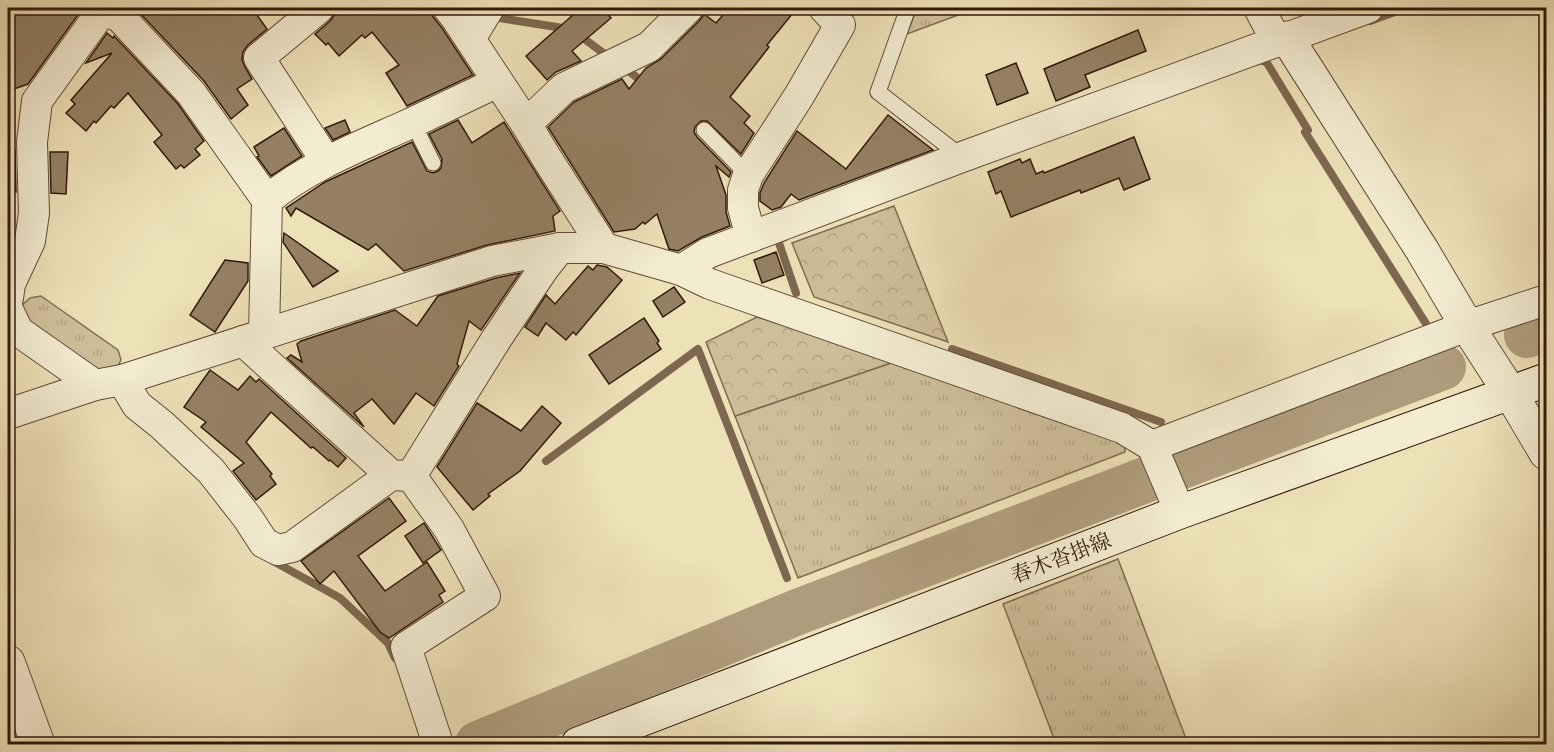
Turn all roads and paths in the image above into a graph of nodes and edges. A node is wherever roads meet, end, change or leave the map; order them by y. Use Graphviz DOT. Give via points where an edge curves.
graph roads {
  1 [pos="319,8"];
  2 [pos="448,8"];
  3 [pos="489,8"];
  4 [pos="688,8"];
  5 [pos="824,8"];
  6 [pos="908,8"];
  7 [pos="1259,8"];
  8 [pos="1368,8"];
  9 [pos="111,11"];
  10 [pos="470,39"];
  11 [pos="1282,40"];
  12 [pos="498,81"];
  13 [pos="413,123"];
  14 [pos="526,124"];
  15 [pos="704,130"];
  16 [pos="962,157"];
  17 [pos="326,161"];
  18 [pos="433,163"];
  19 [pos="748,175"];
  20 [pos="267,200"];
  21 [pos="751,237"];
  22 [pos="560,248"];
  23 [pos="604,248"];
  24 [pos="681,270"];
  25 [pos="8,298"];
  26 [pos="1546,300"];
  27 [pos="8,310"];
  28 [pos="1467,326"];
  29 [pos="253,338"];
  30 [pos="1546,380"];
  31 [pos="108,383"];
  32 [pos="1511,394"];
  33 [pos="8,414"];
  34 [pos="1152,446"];
  35 [pos="1546,453"];
  36 [pos="401,475"];
  37 [pos="1180,512"];
  38 [pos="8,662"];
  39 [pos="437,742"];
  40 [pos="38,744"];
  41 [pos="578,744"];
  1 -- 17 [label="street" via="259,58"];
  2 -- 10 [label="street"];
  3 -- 10 [label="street"];
  4 -- 14 [label="street" via="649,47 564,88"];
  5 -- 19 [label="street" via="840,25"];
  6 -- 16 [label="lane" via="879,92"];
  7 -- 11 [label="street"];
  8 -- 11 [label="street"];
  9 -- 20 [label="street" via="191,93"];
  9 -- 25 [label="street" via="38,101 32,142 32,231"];
  10 -- 12 [label="street"];
  11 -- 16 [label="street"];
  11 -- 28 [label="main road" via="1422,250"];
  12 -- 13 [label="street"];
  12 -- 14 [label="street"];
  13 -- 17 [label="street"];
  13 -- 18 [label="lane"];
  14 -- 23 [label="street"];
  15 -- 19 [label="lane"];
  16 -- 21 [label="street"];
  17 -- 20 [label="street"];
  19 -- 21 [label="street" via="742,190"];
  20 -- 29 [label="street"];
  21 -- 24 [label="street" via="708,253"];
  22 -- 23 [label="street"];
  22 -- 29 [label="street" via="492,261"];
  22 -- 36 [label="street"];
  23 -- 24 [label="street"];
  24 -- 34 [label="street" via="710,284 1122,428"];
  26 -- 28 [label="street"];
  27 -- 31 [label="street" via="18,331"];
  28 -- 32 [label="main road"];
  28 -- 34 [label="street"];
  29 -- 31 [label="street"];
  29 -- 36 [label="street"];
  30 -- 32 [label="main road, 春木沓掛線"];
  31 -- 33 [label="street"];
  31 -- 36 [label="street" via="162,424 211,471 264,543 278,550 292,547"];
  32 -- 35 [label="main road"];
  32 -- 37 [label="main road, 春木沓掛線"];
  34 -- 37 [label="street"];
  36 -- 39 [label="street" via="448,528 485,596 406,647"];
  37 -- 41 [label="main road, 春木沓掛線"];
  38 -- 40 [label="main road"];
}
